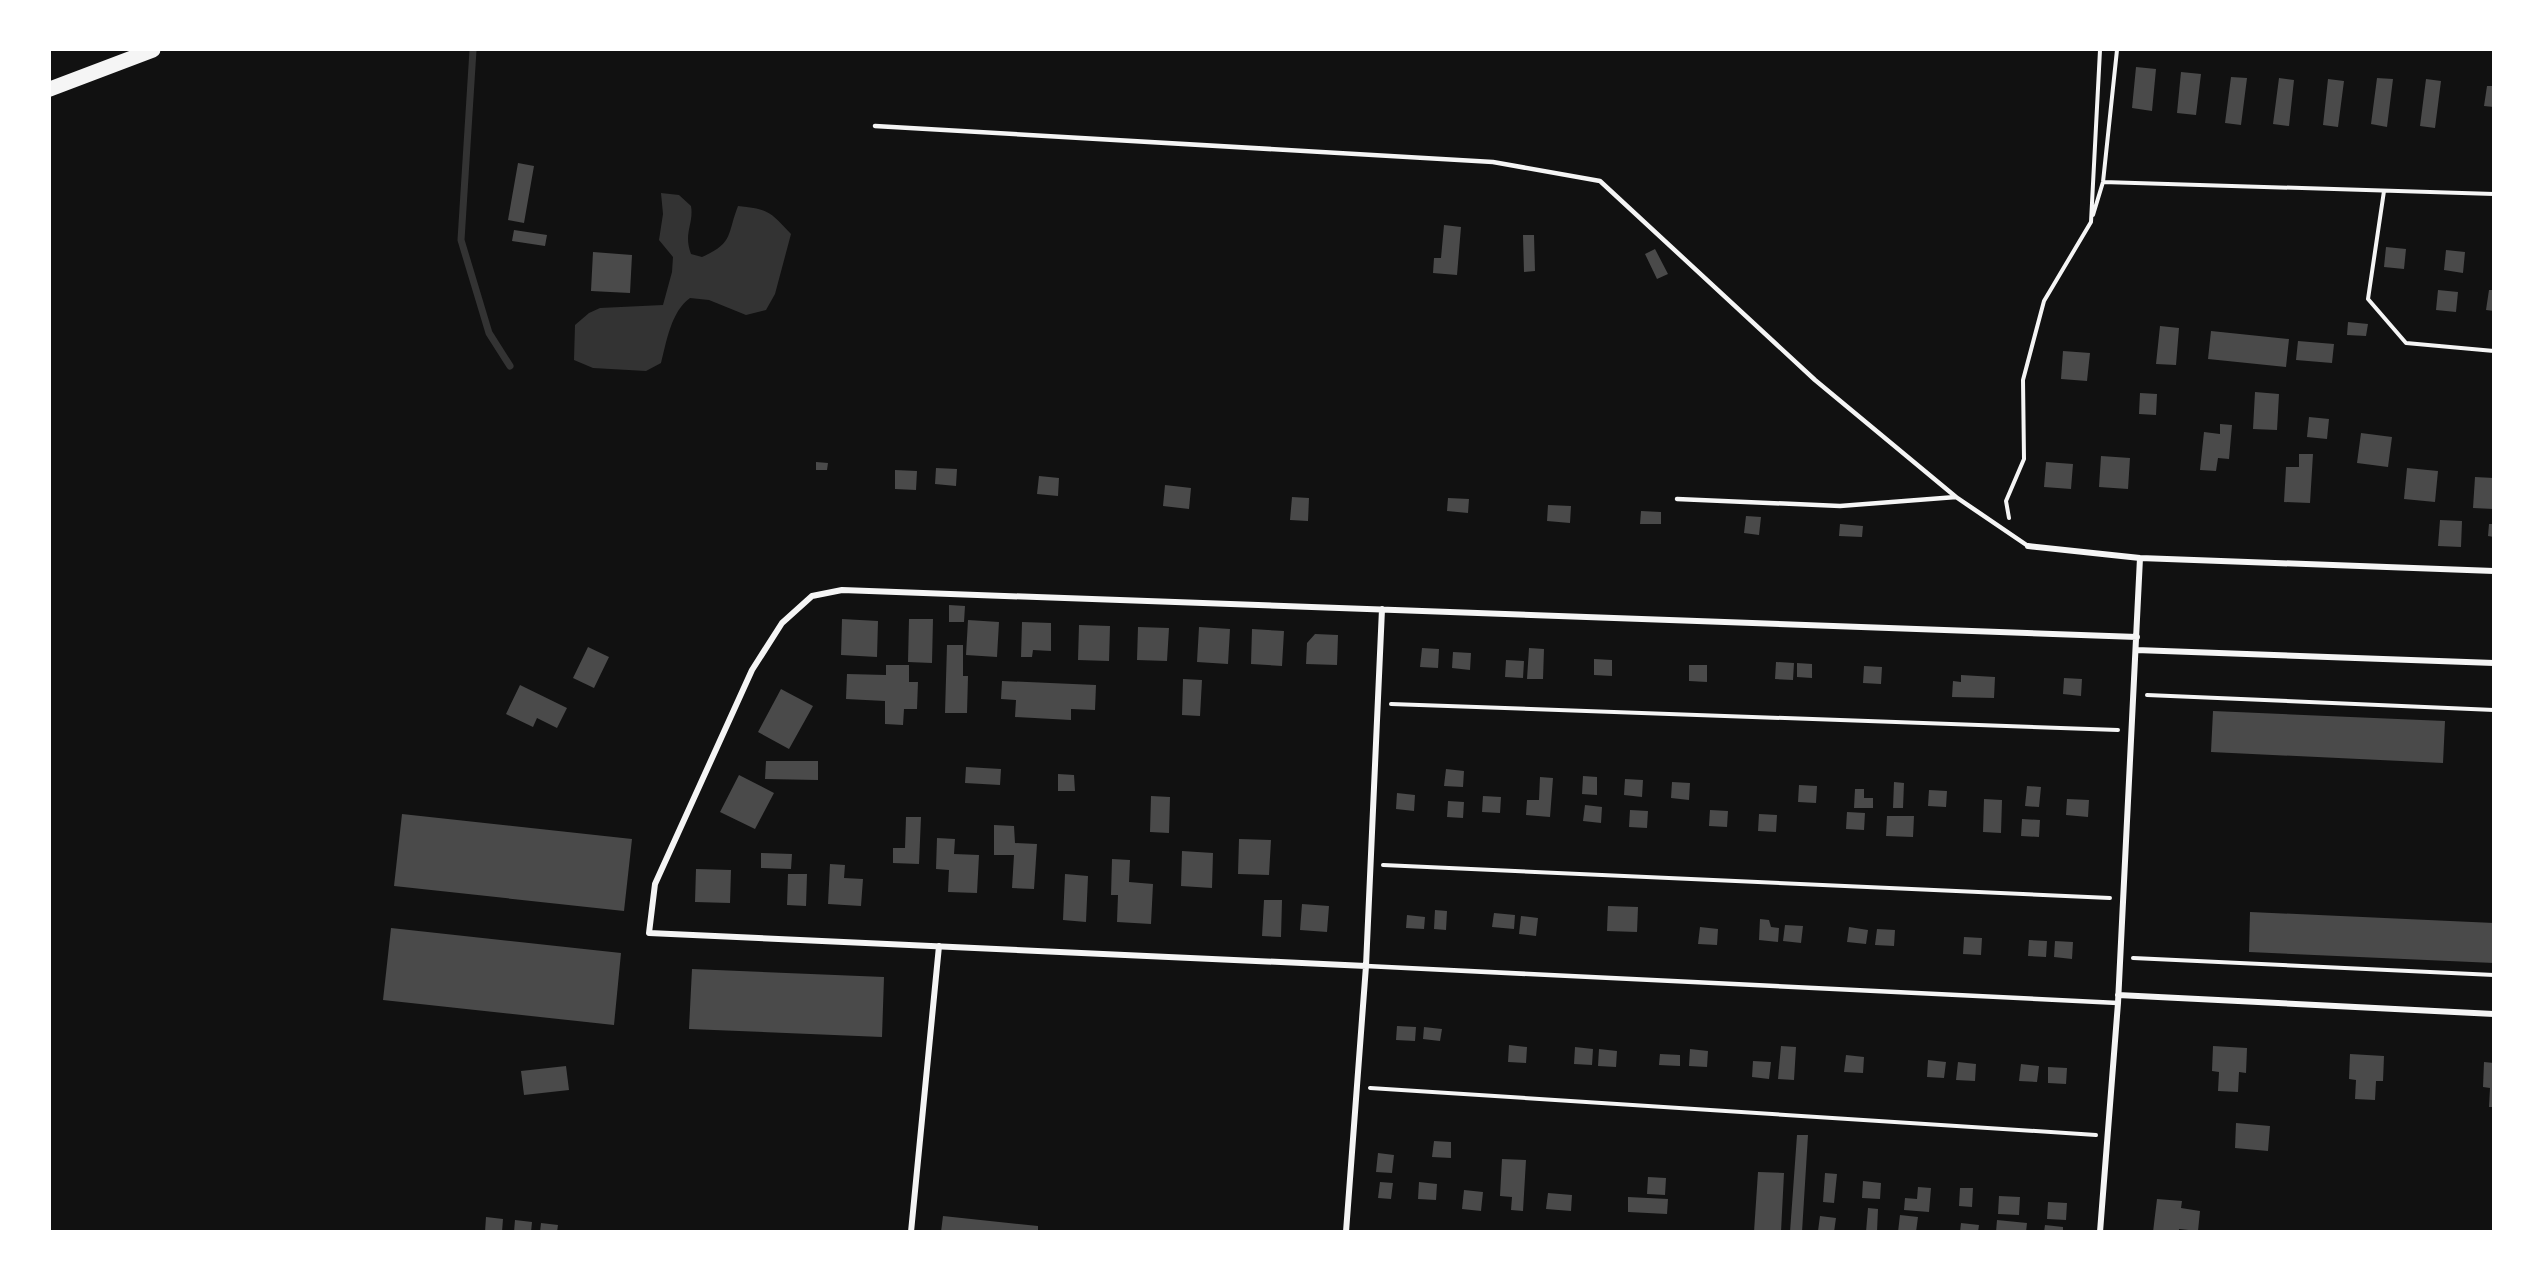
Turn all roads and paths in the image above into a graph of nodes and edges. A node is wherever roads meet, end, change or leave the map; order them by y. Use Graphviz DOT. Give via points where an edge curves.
graph roads {
  1 [pos="153,50"];
  2 [pos="2100,50"];
  3 [pos="2117,50"];
  4 [pos="50,89"];
  5 [pos="875,126"];
  6 [pos="2103,182"];
  7 [pos="2384,191"];
  8 [pos="2493,194"];
  9 [pos="2091,222"];
  10 [pos="2493,351"];
  11 [pos="1956,497"];
  12 [pos="1677,499"];
  13 [pos="2012,533"];
  14 [pos="2028,546"];
  15 [pos="2140,558"];
  16 [pos="2493,571"];
  17 [pos="1382,609"];
  18 [pos="2137,637"];
  19 [pos="2136,650"];
  20 [pos="2493,663"];
  21 [pos="2134,694"];
  22 [pos="1378,703"];
  23 [pos="2493,710"];
  24 [pos="2132,731"];
  25 [pos="1370,864"];
  26 [pos="2123,899"];
  27 [pos="939,946"];
  28 [pos="2120,958"];
  29 [pos="1366,966"];
  30 [pos="2493,975"];
  31 [pos="2118,995"];
  32 [pos="2118,1003"];
  33 [pos="2493,1014"];
  34 [pos="1358,1087"];
  35 [pos="2107,1136"];
  36 [pos="911,1232"];
  37 [pos="1346,1232"];
  38 [pos="2100,1232"];
  1 -- 4 [label="main road"];
  2 -- 9 [label="path"];
  3 -- 6 [label="path"];
  5 -- 11 [label="lane" via="1493,162 1600,181 1815,380"];
  6 -- 7 [label="path"];
  6 -- 9 [label="path"];
  7 -- 8 [label="path"];
  7 -- 10 [label="path" via="2368,299 2406,343"];
  9 -- 13 [label="path" via="2043,301 2023,380 2024,459 2006,501"];
  11 -- 12 [label="lane" via="1840,506"];
  11 -- 13 [label="lane"];
  13 -- 14 [label="lane"];
  14 -- 15 [label="street"];
  15 -- 16 [label="street"];
  15 -- 18 [label="street"];
  17 -- 18 [label="street"];
  17 -- 22 [label="street"];
  17 -- 27 [label="street" via="842,590 812,596 782,623 752,670 655,884 649,933"];
  18 -- 19 [label="street"];
  19 -- 20 [label="street"];
  19 -- 21 [label="street"];
  21 -- 23 [label="path"];
  21 -- 24 [label="street"];
  22 -- 24 [label="path"];
  22 -- 25 [label="street"];
  24 -- 26 [label="street"];
  25 -- 26 [label="path"];
  25 -- 29 [label="street"];
  26 -- 28 [label="street"];
  27 -- 29 [label="street"];
  27 -- 36 [label="street"];
  28 -- 30 [label="path"];
  28 -- 31 [label="street"];
  29 -- 32 [label="lane"];
  29 -- 34 [label="street"];
  31 -- 32 [label="street"];
  31 -- 33 [label="street"];
  32 -- 35 [label="street"];
  34 -- 35 [label="path"];
  34 -- 37 [label="street"];
  35 -- 38 [label="street"];
}
